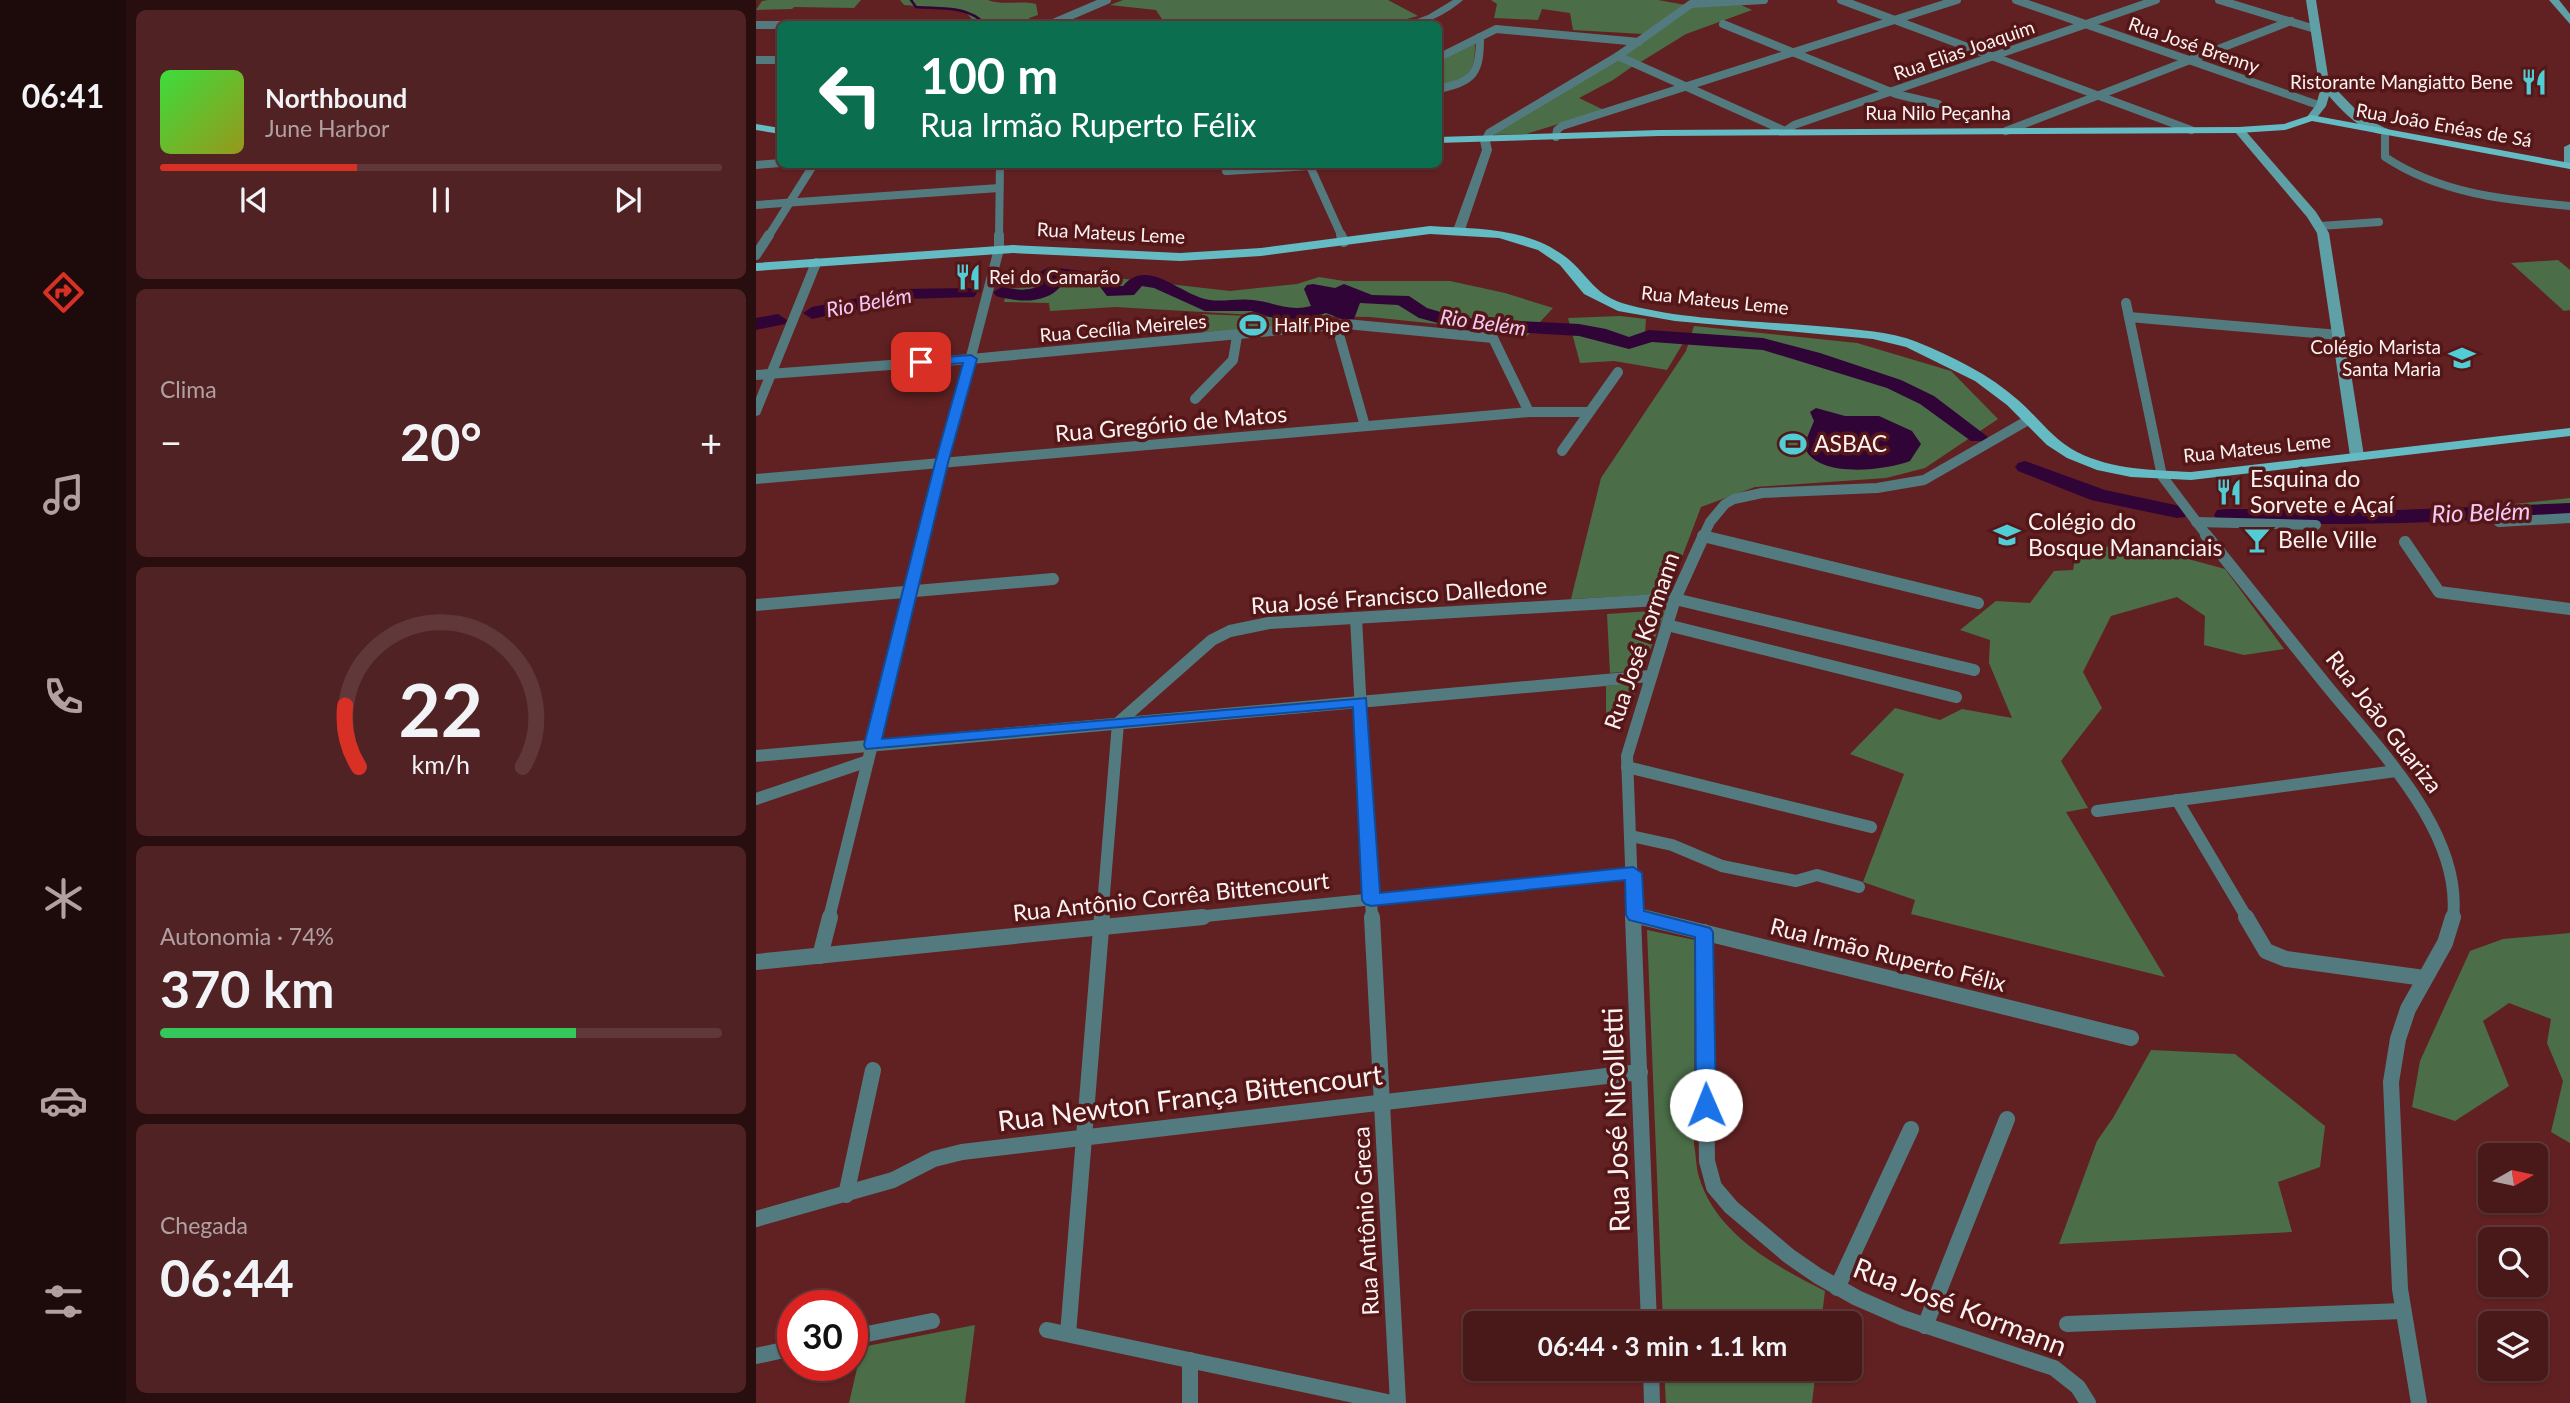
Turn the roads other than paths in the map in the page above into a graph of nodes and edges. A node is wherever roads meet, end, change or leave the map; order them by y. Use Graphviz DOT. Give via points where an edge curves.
graph roads {
  1 [pos="1107,0"];
  2 [pos="1459,0"];
  3 [pos="1764,0"];
  4 [pos="1841,0"];
  5 [pos="1956,0"];
  6 [pos="2016,0"];
  7 [pos="2156,0"];
  8 [pos="2219,0"];
  9 [pos="2311,0"];
  10 [pos="2554,0"];
  11 [pos="1693,2"];
  12 [pos="1895,20"];
  13 [pos="1058,21"];
  14 [pos="1418,21"];
  15 [pos="2291,21"];
  16 [pos="2570,21"];
  17 [pos="1723,24"];
  18 [pos="2086,24"];
  19 [pos="756,25"];
  20 [pos="777,25"];
  21 [pos="2315,29"];
  22 [pos="1480,37"];
  23 [pos="1639,42"];
  24 [pos="1794,52"];
  25 [pos="1442,56"];
  26 [pos="1618,56"];
  27 [pos="1993,56"];
  28 [pos="756,60"];
  29 [pos="777,60"];
  30 [pos="2189,60"];
  31 [pos="2325,85"];
  32 [pos="1684,87"];
  33 [pos="1442,88"];
  34 [pos="1892,91"];
  35 [pos="2098,96"];
  36 [pos="1938,104"];
  37 [pos="2321,106"];
  38 [pos="2311,118"];
  39 [pos="756,127"];
  40 [pos="777,130"];
  41 [pos="2191,130"];
  42 [pos="2239,130"];
  43 [pos="1784,131"];
  44 [pos="2006,131"];
  45 [pos="2385,132"];
  46 [pos="1556,137"];
  47 [pos="1442,140"];
  48 [pos="1485,141"];
  49 [pos="2570,147"];
  50 [pos="777,163"];
  51 [pos="756,165"];
  52 [pos="2570,166"];
  53 [pos="812,168"];
  54 [pos="1000,168"];
  55 [pos="1268,168"];
  56 [pos="1310,168"];
  57 [pos="1226,171"];
  58 [pos="999,188"];
  59 [pos="790,203"];
  60 [pos="756,205"];
  61 [pos="2570,206"];
  62 [pos="2379,222"];
  63 [pos="2320,226"];
  64 [pos="1459,230"];
  65 [pos="767,237"];
  66 [pos="756,241"];
  67 [pos="1344,242"];
  68 [pos="999,249"];
  69 [pos="756,255"];
  70 [pos="816,263"];
  71 [pos="756,267"];
  72 [pos="2126,303"];
  73 [pos="2129,317"];
  74 [pos="1336,324"];
  75 [pos="1237,335"];
  76 [pos="2339,335"];
  77 [pos="971,359"];
  78 [pos="1618,372"];
  79 [pos="771,373"];
  80 [pos="756,374"];
  81 [pos="1195,399"];
  82 [pos="756,411"];
  83 [pos="1530,412"];
  84 [pos="1590,412"];
  85 [pos="2030,419"];
  86 [pos="1365,426"];
  87 [pos="2570,432"];
  88 [pos="1562,451"];
  89 [pos="2357,456"];
  90 [pos="942,463"];
  91 [pos="2162,476"];
  92 [pos="756,479"];
  93 [pos="2570,518"];
  94 [pos="2196,522"];
  95 [pos="2499,522"];
  96 [pos="2316,525"];
  97 [pos="1703,536"];
  98 [pos="2405,542"];
  99 [pos="1053,579"];
  100 [pos="910,592"];
  101 [pos="1675,599"];
  102 [pos="1978,603"];
  103 [pos="756,605"];
  104 [pos="2570,609"];
  105 [pos="1356,618"];
  106 [pos="1667,625"];
  107 [pos="1974,670"];
  108 [pos="1650,676"];
  109 [pos="1956,697"];
  110 [pos="1360,702"];
  111 [pos="1118,723"];
  112 [pos="872,745"];
  113 [pos="756,756"];
  114 [pos="868,761"];
  115 [pos="1627,767"];
  116 [pos="2396,771"];
  117 [pos="756,799"];
  118 [pos="2177,800"];
  119 [pos="2097,811"];
  120 [pos="1871,827"];
  121 [pos="1631,836"];
  122 [pos="1633,873"];
  123 [pos="1858,887"];
  124 [pos="1371,900"];
  125 [pos="1635,915"];
  126 [pos="1101,927"];
  127 [pos="1704,932"];
  128 [pos="820,956"];
  129 [pos="756,962"];
  130 [pos="2424,978"];
  131 [pos="2131,1038"];
  132 [pos="873,1070"];
  133 [pos="1640,1072"];
  134 [pos="1382,1102"];
  135 [pos="2007,1119"];
  136 [pos="1911,1129"];
  137 [pos="1084,1137"];
  138 [pos="846,1195"];
  139 [pos="756,1219"];
  140 [pos="1837,1288"];
  141 [pos="1649,1311"];
  142 [pos="2402,1311"];
  143 [pos="932,1321"];
  144 [pos="2067,1324"];
  145 [pos="1925,1326"];
  146 [pos="1047,1330"];
  147 [pos="868,1334"];
  148 [pos="1068,1334"];
  149 [pos="777,1352"];
  150 [pos="756,1356"];
  151 [pos="1190,1360"];
  152 [pos="1651,1381"];
  153 [pos="1190,1403"];
  154 [pos="1392,1403"];
  155 [pos="1398,1403"];
  156 [pos="1652,1403"];
  157 [pos="2088,1403"];
  158 [pos="2419,1403"];
  1 -- 13 [label="street"];
  2 -- 14 [label="street"];
  3 -- 11 [label="street"];
  4 -- 12 [label="street"];
  5 -- 12 [label="street"];
  6 -- 18 [label="street, Rua José Brenny"];
  7 -- 18 [label="street, Rua Elias Joaquim"];
  8 -- 15 [label="street"];
  9 -- 21 [label="main road"];
  10 -- 16 [label="main road"];
  11 -- 23 [label="street"];
  12 -- 24 [label="street"];
  12 -- 27 [label="street"];
  15 -- 21 [label="street"];
  15 -- 30 [label="street"];
  17 -- 24 [label="street"];
  18 -- 27 [label="street, Rua Elias Joaquim"];
  18 -- 30 [label="street, Rua José Brenny"];
  19 -- 20 [label="street"];
  21 -- 31 [label="main road"];
  22 -- 23 [label="street" via="1496,29"];
  22 -- 25 [label="street"];
  22 -- 33 [label="street" via="1478,71 1468,80"];
  23 -- 26 [label="street"];
  24 -- 32 [label="street"];
  24 -- 34 [label="street"];
  26 -- 32 [label="street"];
  26 -- 48 [label="street" via="1489,133"];
  27 -- 34 [label="street, Rua Elias Joaquim"];
  27 -- 35 [label="street"];
  28 -- 29 [label="street"];
  30 -- 35 [label="street"];
  30 -- 37 [label="street, Rua José Brenny"];
  31 -- 37 [label="main road"];
  31 -- 45 [label="main road" via="2364,124"];
  32 -- 43 [label="street"];
  32 -- 46 [label="street" via="1562,126"];
  34 -- 36 [label="street"];
  34 -- 43 [label="street, Rua Elias Joaquim"];
  35 -- 41 [label="street"];
  35 -- 44 [label="street"];
  37 -- 38 [label="main road"];
  38 -- 42 [label="main road, Rua Nilo Peçanha" via="2285,127"];
  38 -- 45 [label="main road, Rua João Enéas de Sá"];
  39 -- 40 [label="main road"];
  41 -- 42 [label="main road, Rua Nilo Peçanha"];
  41 -- 44 [label="main road, Rua Nilo Peçanha"];
  42 -- 63 [label="main road"];
  43 -- 44 [label="main road, Rua Nilo Peçanha"];
  43 -- 46 [label="main road, Rua Nilo Peçanha"];
  45 -- 52 [label="main road, Rua João Enéas de Sá"];
  45 -- 61 [label="street" via="2385,157 2439,184"];
  46 -- 48 [label="main road, Rua Nilo Peçanha"];
  47 -- 48 [label="main road, Rua Nilo Peçanha"];
  48 -- 64 [label="street" via="1487,150"];
  49 -- 52 [label="main road"];
  50 -- 51 [label="street"];
  53 -- 59 [label="street"];
  54 -- 58 [label="street"];
  55 -- 57 [label="street"];
  56 -- 67 [label="street"];
  58 -- 59 [label="street"];
  58 -- 68 [label="street"];
  59 -- 60 [label="street"];
  59 -- 65 [label="street"];
  62 -- 63 [label="street"];
  63 -- 76 [label="main road"];
  64 -- 67 [label="main road, Rua Mateus Leme"];
  64 -- 85 [label="main road, Rua Mateus Leme" via="1517,237 1542,247 1564,261 1589,291 1623,308 1873,335 1911,344 1980,379"];
  65 -- 66 [label="street"];
  65 -- 69 [label="street"];
  67 -- 68 [label="main road, Rua Mateus Leme" via="1180,257"];
  68 -- 70 [label="main road, Rua Mateus Leme"];
  68 -- 77 [label="street"];
  70 -- 71 [label="main road, Rua Mateus Leme"];
  70 -- 79 [label="street"];
  72 -- 73 [label="street"];
  73 -- 76 [label="street"];
  73 -- 91 [label="street"];
  74 -- 75 [label="street, Rua Cecília Meireles"];
  74 -- 83 [label="street, Rua Cecília Meireles" via="1493,338"];
  74 -- 86 [label="street"];
  75 -- 77 [label="street, Rua Cecília Meireles"];
  75 -- 81 [label="street" via="1233,360"];
  76 -- 89 [label="main road"];
  77 -- 79 [label="street, Rua Cecília Meireles"];
  77 -- 90 [label="street"];
  78 -- 84 [label="street"];
  79 -- 80 [label="street, Rua Cecília Meireles"];
  79 -- 82 [label="street"];
  83 -- 84 [label="street, Rua Gregório de Matos"];
  83 -- 86 [label="street, Rua Gregório de Matos"];
  84 -- 88 [label="street"];
  85 -- 91 [label="main road, Rua Mateus Leme" via="2060,449 2079,458 2116,470"];
  85 -- 97 [label="street, Rua José Kormann" via="1914,483 1734,499 1717,512"];
  86 -- 90 [label="street, Rua Gregório de Matos"];
  87 -- 89 [label="main road, Rua Mateus Leme"];
  89 -- 91 [label="main road, Rua Mateus Leme"];
  90 -- 92 [label="street, Rua Gregório de Matos"];
  90 -- 100 [label="street"];
  91 -- 94 [label="street, Rua João Guariza"];
  93 -- 95 [label="street"];
  94 -- 96 [label="street"];
  94 -- 116 [label="street, Rua João Guariza"];
  97 -- 101 [label="street, Rua José Kormann"];
  97 -- 102 [label="street"];
  98 -- 104 [label="street" via="2439,592"];
  99 -- 100 [label="street"];
  100 -- 103 [label="street"];
  100 -- 112 [label="street"];
  101 -- 105 [label="street, Rua José Francisco Dalledone"];
  101 -- 106 [label="street, Rua José Kormann"];
  101 -- 107 [label="street, Rua José Francisco Dalledone"];
  105 -- 110 [label="street, Rua Antônio Greca"];
  105 -- 111 [label="street, Rua José Francisco Dalledone" via="1269,623 1221,635"];
  106 -- 108 [label="street, Rua José Kormann"];
  106 -- 109 [label="street"];
  108 -- 110 [label="street"];
  108 -- 115 [label="street, Rua José Kormann"];
  110 -- 111 [label="street"];
  110 -- 124 [label="street, Rua Antônio Greca"];
  111 -- 112 [label="street"];
  111 -- 126 [label="street"];
  112 -- 113 [label="street"];
  112 -- 114 [label="street"];
  114 -- 117 [label="street"];
  114 -- 128 [label="street"];
  115 -- 120 [label="street"];
  115 -- 121 [label="street, Rua José Kormann"];
  116 -- 118 [label="street"];
  116 -- 130 [label="street, Rua João Guariza" via="2433,827 2452,892 2453,920 2448,936"];
  118 -- 119 [label="street"];
  118 -- 130 [label="street" via="2266,951 2286,959"];
  121 -- 122 [label="street, Rua José Kormann"];
  121 -- 123 [label="street" via="1672,845 1722,866 1796,881 1817,875"];
  122 -- 124 [label="street, Rua Antônio Corrêa Bittencourt"];
  122 -- 125 [label="street, Rua José Kormann"];
  124 -- 126 [label="street, Rua Antônio Corrêa Bittencourt"];
  124 -- 134 [label="street, Rua Antônio Greca"];
  125 -- 127 [label="street, Rua Irmão Ruperto Félix"];
  125 -- 133 [label="street, Rua José Nicolletti"];
  126 -- 128 [label="street, Rua Antônio Corrêa Bittencourt"];
  126 -- 137 [label="street"];
  127 -- 131 [label="street, Rua Irmão Ruperto Félix"];
  127 -- 140 [label="street, Rua José Kormann" via="1709,1174 1721,1197 1739,1214"];
  128 -- 129 [label="street, Rua Antônio Corrêa Bittencourt"];
  130 -- 142 [label="street, Rua João Guariza" via="2401,1025 2391,1082"];
  132 -- 138 [label="street"];
  133 -- 134 [label="street, Rua Newton França Bittencourt"];
  133 -- 141 [label="street, Rua José Nicolletti"];
  134 -- 137 [label="street, Rua Newton França Bittencourt"];
  134 -- 155 [label="street, Rua Antônio Greca"];
  135 -- 145 [label="street"];
  136 -- 140 [label="street"];
  137 -- 138 [label="street, Rua Newton França Bittencourt" via="948,1155"];
  137 -- 148 [label="street"];
  138 -- 139 [label="street, Rua Newton França Bittencourt"];
  140 -- 145 [label="street, Rua José Kormann"];
  142 -- 144 [label="street"];
  142 -- 158 [label="street, Rua João Guariza"];
  143 -- 147 [label="street"];
  145 -- 157 [label="street, Rua José Kormann" via="2054,1368 2078,1387"];
  146 -- 148 [label="street"];
  148 -- 151 [label="street"];
  149 -- 150 [label="street"];
  151 -- 153 [label="street"];
  151 -- 154 [label="street"];
  152 -- 156 [label="street"];
}
